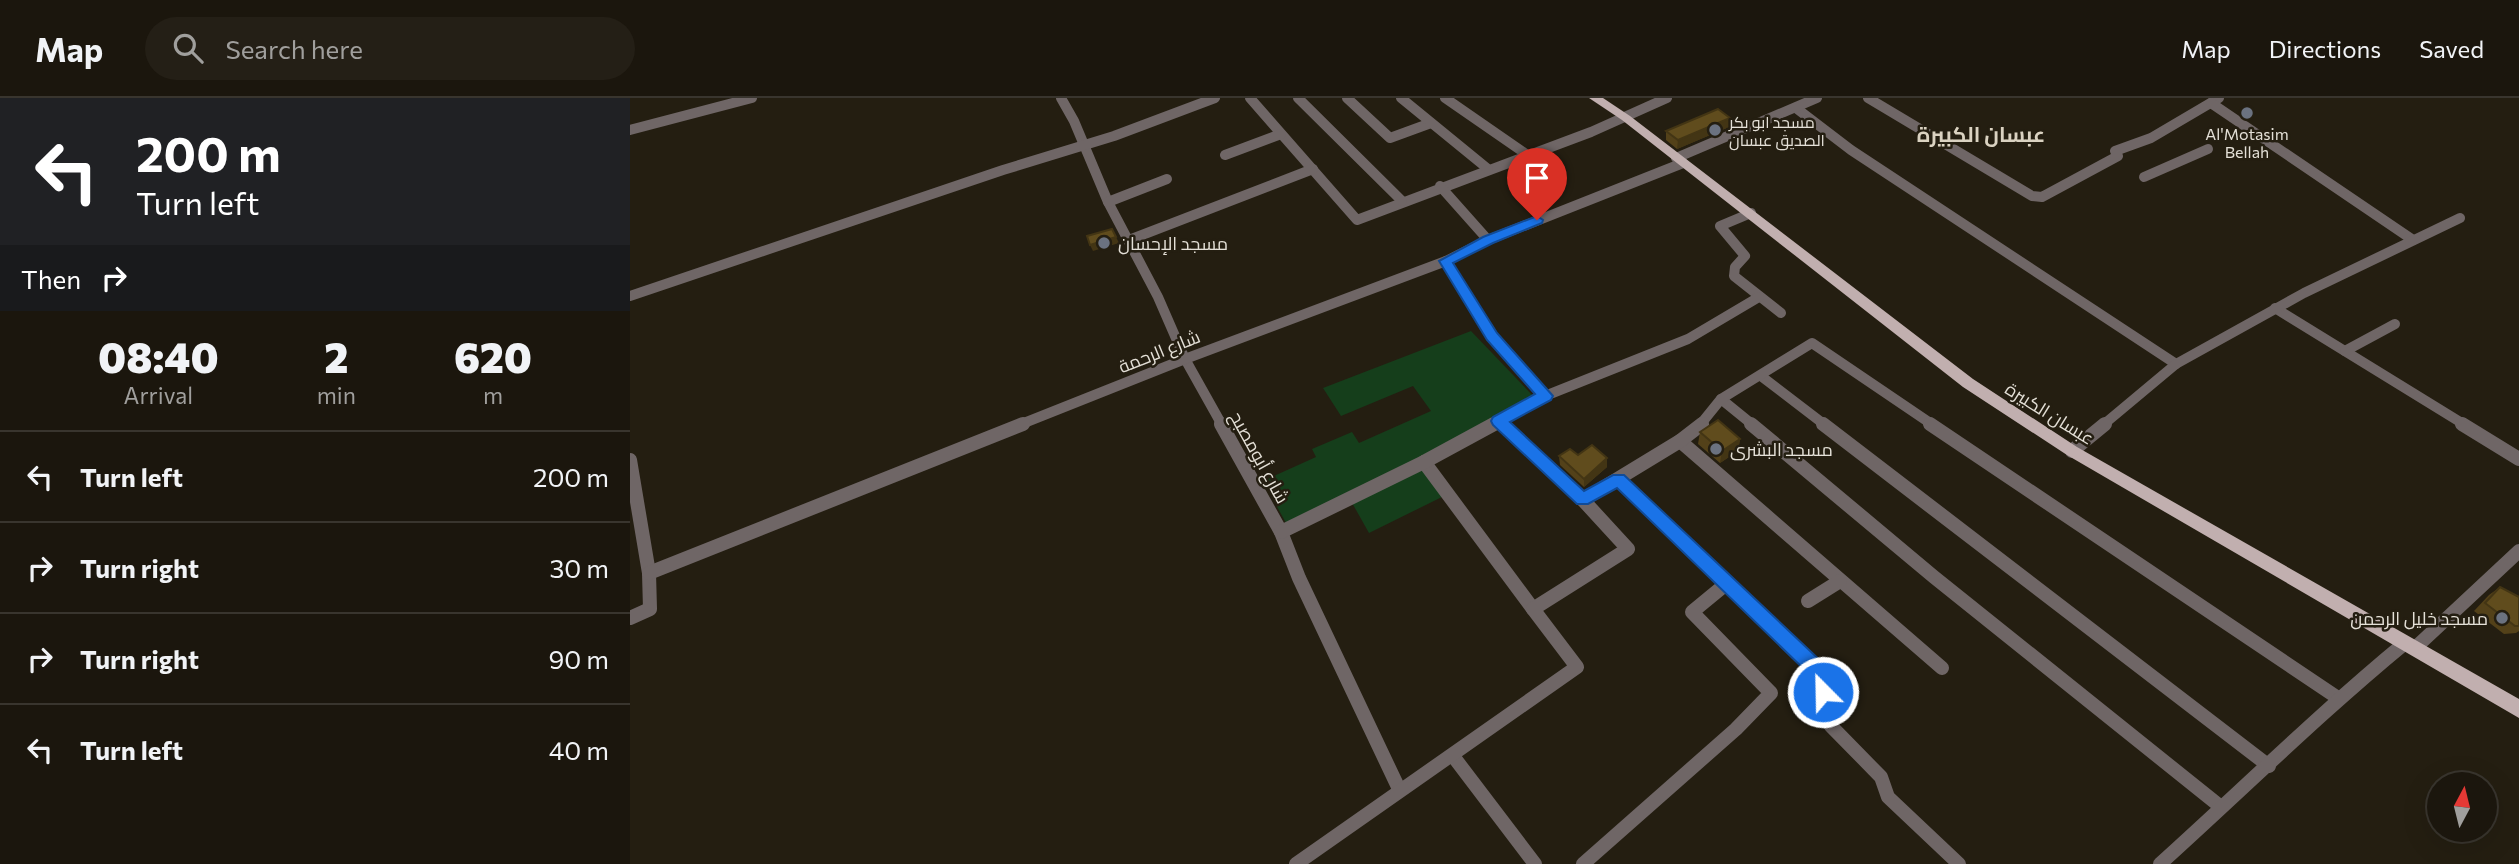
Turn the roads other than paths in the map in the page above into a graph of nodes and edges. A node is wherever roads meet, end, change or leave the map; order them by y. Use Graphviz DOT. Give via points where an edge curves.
graph roads {
  1 [pos="752,98"];
  2 [pos="1061,98"];
  3 [pos="1215,98"];
  4 [pos="1250,98"];
  5 [pos="1298,98"];
  6 [pos="1347,98"];
  7 [pos="1401,98"];
  8 [pos="1445,98"];
  9 [pos="1596,98"];
  10 [pos="1667,98"];
  11 [pos="1817,98"];
  12 [pos="1868,98"];
  13 [pos="1202,100"];
  14 [pos="2215,100"];
  15 [pos="1796,108"];
  16 [pos="1626,118"];
  17 [pos="1431,123"];
  18 [pos="630,130"];
  19 [pos="1281,134"];
  20 [pos="1085,145"];
  21 [pos="2208,149"];
  22 [pos="1526,154"];
  23 [pos="1225,155"];
  24 [pos="1680,160"];
  25 [pos="1313,169"];
  26 [pos="1488,169"];
  27 [pos="2144,177"];
  28 [pos="1167,179"];
  29 [pos="1440,186"];
  30 [pos="1402,201"];
  31 [pos="1108,202"];
  32 [pos="1751,213"];
  33 [pos="2460,218"];
  34 [pos="1129,240"];
  35 [pos="1488,240"];
  36 [pos="2413,240"];
  37 [pos="1446,261"];
  38 [pos="630,296"];
  39 [pos="1759,297"];
  40 [pos="2275,308"];
  41 [pos="1781,313"];
  42 [pos="2396,324"];
  43 [pos="2345,351"];
  44 [pos="1185,359"];
  45 [pos="2176,364"];
  46 [pos="1761,376"];
  47 [pos="1545,396"];
  48 [pos="1721,400"];
  49 [pos="1499,421"];
  50 [pos="1680,441"];
  51 [pos="2072,451"];
  52 [pos="2519,458"];
  53 [pos="630,460"];
  54 [pos="1424,462"];
  55 [pos="1619,479"];
  56 [pos="1583,500"];
  57 [pos="1281,532"];
  58 [pos="2519,551"];
  59 [pos="649,573"];
  60 [pos="1840,581"];
  61 [pos="1726,584"];
  62 [pos="1808,601"];
  63 [pos="1533,609"];
  64 [pos="630,618"];
  65 [pos="2410,646"];
  66 [pos="1942,668"];
  67 [pos="2338,698"];
  68 [pos="2519,709"];
  69 [pos="1453,755"];
  70 [pos="2270,766"];
  71 [pos="1399,789"];
  72 [pos="2221,807"];
  73 [pos="1296,864"];
  74 [pos="1535,864"];
  75 [pos="1583,864"];
  76 [pos="1959,864"];
  77 [pos="2160,864"];
  1 -- 18 [label="street"];
  2 -- 20 [label="street, شارع أبومصبح"];
  3 -- 13 [label="street"];
  4 -- 19 [label="street"];
  5 -- 30 [label="street"];
  6 -- 17 [label="street" via="1390,138"];
  7 -- 17 [label="street"];
  8 -- 22 [label="street"];
  9 -- 16 [label="main road, عبسان الكبيرة"];
  10 -- 16 [label="street"];
  11 -- 15 [label="street, شارع الرحمة"];
  12 -- 14 [label="street" via="2032,196 2042,197 2118,156 2115,151 2151,138"];
  13 -- 20 [label="street"];
  14 -- 36 [label="street"];
  15 -- 24 [label="street, شارع الرحمة"];
  15 -- 45 [label="street" via="1852,150"];
  16 -- 22 [label="street"];
  16 -- 24 [label="main road, عبسان الكبيرة"];
  17 -- 26 [label="street"];
  19 -- 23 [label="street"];
  19 -- 25 [label="street"];
  20 -- 31 [label="street, شارع أبومصبح"];
  20 -- 38 [label="street"];
  21 -- 27 [label="street"];
  22 -- 26 [label="street"];
  24 -- 32 [label="main road, عبسان الكبيرة"];
  24 -- 35 [label="street, شارع الرحمة"];
  25 -- 30 [label="street" via="1356,220"];
  25 -- 34 [label="street"];
  26 -- 29 [label="street"];
  28 -- 31 [label="street"];
  29 -- 30 [label="street"];
  29 -- 35 [label="street"];
  31 -- 34 [label="street, شارع أبومصبح"];
  32 -- 39 [label="street" via="1720,226 1745,256 1734,276"];
  32 -- 51 [label="main road, عبسان الكبيرة" via="1968,383"];
  33 -- 36 [label="street"];
  34 -- 44 [label="street, شارع أبومصبح"];
  35 -- 37 [label="street, شارع الرحمة"];
  36 -- 40 [label="street"];
  37 -- 44 [label="street, شارع الرحمة"];
  37 -- 47 [label="street" via="1492,337"];
  39 -- 41 [label="street"];
  39 -- 47 [label="street" via="1688,339"];
  40 -- 43 [label="street"];
  40 -- 45 [label="street"];
  42 -- 43 [label="street"];
  43 -- 52 [label="street"];
  44 -- 57 [label="street, شارع أبومصبح"];
  44 -- 59 [label="street, شارع الرحمة"];
  45 -- 51 [label="street"];
  46 -- 48 [label="street"];
  46 -- 67 [label="street" via="1812,343"];
  46 -- 70 [label="street"];
  47 -- 49 [label="street"];
  48 -- 50 [label="street" via="1700,426"];
  48 -- 72 [label="street"];
  49 -- 54 [label="street"];
  49 -- 56 [label="street"];
  50 -- 55 [label="street"];
  50 -- 60 [label="street"];
  51 -- 65 [label="main road, عبسان الكبيرة"];
  53 -- 59 [label="street"];
  54 -- 57 [label="street"];
  54 -- 63 [label="street"];
  55 -- 56 [label="street"];
  55 -- 61 [label="street"];
  56 -- 63 [label="street" via="1628,549"];
  57 -- 71 [label="street, شارع أبومصبح"];
  58 -- 65 [label="street"];
  59 -- 64 [label="street" via="650,609"];
  60 -- 62 [label="street"];
  60 -- 66 [label="street"];
  61 -- 75 [label="street" via="1692,612 1771,693"];
  61 -- 76 [label="street" via="1819,671 1831,726 1881,777 1888,797"];
  63 -- 69 [label="street" via="1577,667"];
  65 -- 67 [label="street"];
  65 -- 68 [label="main road, عبسان الكبيرة"];
  67 -- 70 [label="street"];
  69 -- 71 [label="street"];
  69 -- 74 [label="street"];
  70 -- 72 [label="street"];
  71 -- 73 [label="street"];
  72 -- 77 [label="street"];
}
